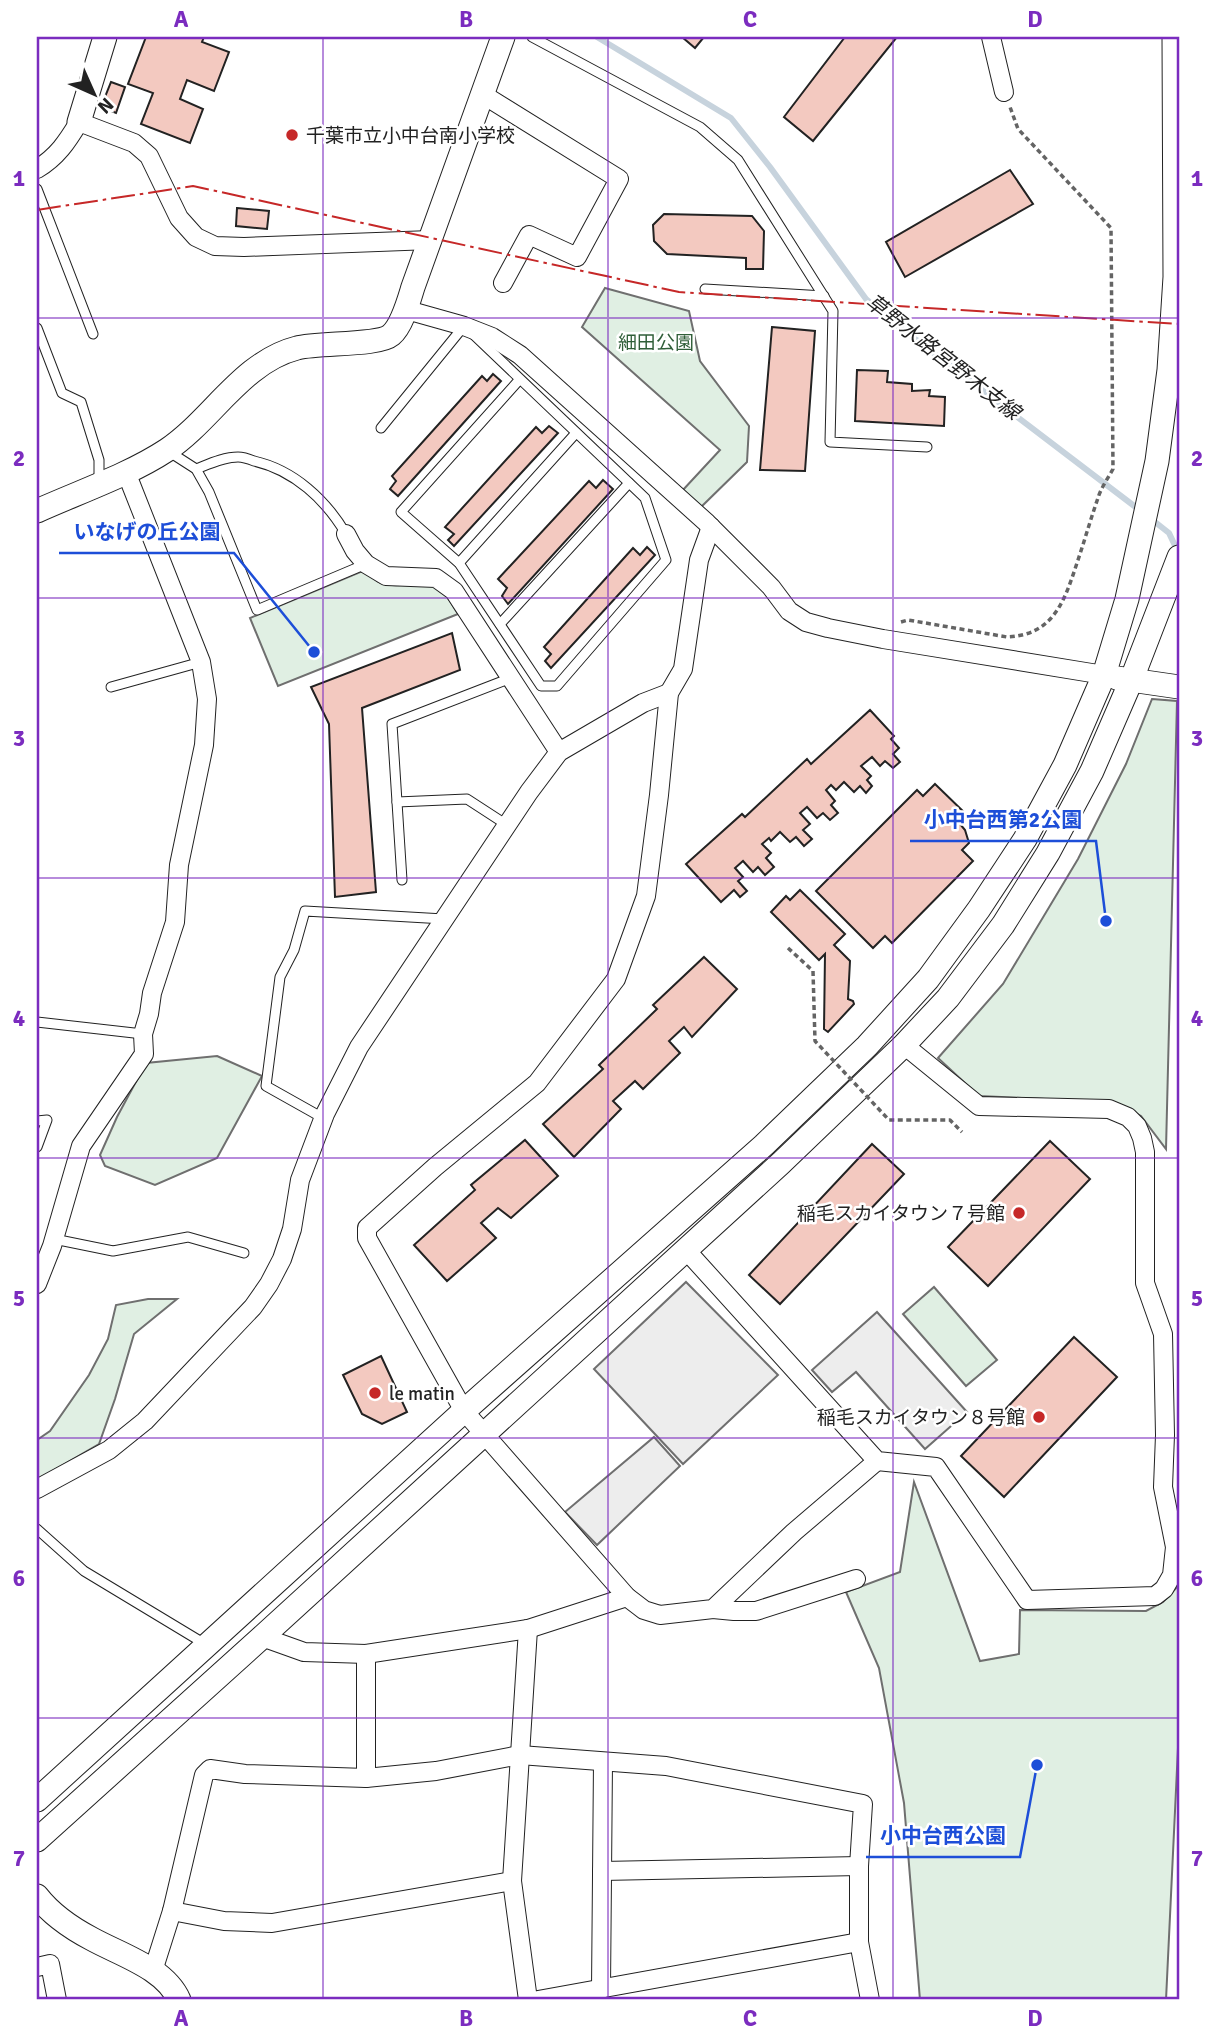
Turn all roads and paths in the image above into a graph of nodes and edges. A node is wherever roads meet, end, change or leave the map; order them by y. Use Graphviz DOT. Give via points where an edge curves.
graph roads {
  1 [pos="104,37"];
  2 [pos="503,37"];
  3 [pos="533,37"];
  4 [pos="991,37"];
  5 [pos="1174,37"];
  6 [pos="1004,92"];
  7 [pos="482,94"];
  8 [pos="79,122"];
  9 [pos="37,169"];
  10 [pos="37,189"];
  11 [pos="431,240"];
  12 [pos="503,283"];
  13 [pos="705,289"];
  14 [pos="824,296"];
  15 [pos="407,310"];
  16 [pos="464,326"];
  17 [pos="37,328"];
  18 [pos="93,334"];
  19 [pos="520,379"];
  20 [pos="381,428"];
  21 [pos="576,433"];
  22 [pos="927,447"];
  23 [pos="167,450"];
  24 [pos="196,469"];
  25 [pos="126,472"];
  26 [pos="629,483"];
  27 [pos="99,484"];
  28 [pos="37,511"];
  29 [pos="711,527"];
  30 [pos="346,534"];
  31 [pos="1179,556"];
  32 [pos="459,563"];
  33 [pos="366,564"];
  34 [pos="500,624"];
  35 [pos="883,639"];
  36 [pos="201,662"];
  37 [pos="1104,675"];
  38 [pos="511,678"];
  39 [pos="1131,681"];
  40 [pos="111,687"];
  41 [pos="1179,687"];
  42 [pos="669,693"];
  43 [pos="559,752"];
  44 [pos="397,802"];
  45 [pos="507,825"];
  46 [pos="402,880"];
  47 [pos="444,919"];
  48 [pos="788,948"];
  49 [pos="37,1021"];
  50 [pos="143,1034"];
  51 [pos="904,1045"];
  52 [pos="323,1118"];
  53 [pos="37,1121"];
  54 [pos="962,1132"];
  55 [pos="37,1147"];
  56 [pos="54,1240"];
  57 [pos="686,1250"];
  58 [pos="244,1253"];
  59 [pos="37,1284"];
  60 [pos="464,1411"];
  61 [pos="484,1434"];
  62 [pos="877,1461"];
  63 [pos="37,1489"];
  64 [pos="37,1529"];
  65 [pos="856,1578"];
  66 [pos="627,1597"];
  67 [pos="713,1609"];
  68 [pos="528,1629"];
  69 [pos="262,1637"];
  70 [pos="207,1645"];
  71 [pos="366,1654"];
  72 [pos="520,1755"];
  73 [pos="603,1762"];
  74 [pos="366,1778"];
  75 [pos="37,1800"];
  76 [pos="37,1840"];
  77 [pos="859,1866"];
  78 [pos="602,1871"];
  79 [pos="512,1881"];
  80 [pos="37,1896"];
  81 [pos="172,1911"];
  82 [pos="859,1942"];
  83 [pos="37,1967"];
  84 [pos="153,1971"];
  85 [pos="601,1989"];
  86 [pos="57,2000"];
  87 [pos="179,2000"];
  88 [pos="528,2000"];
  89 [pos="538,2000"];
  90 [pos="870,2000"];
  1 -- 8 [label="street"];
  2 -- 7 [label="street"];
  3 -- 14 [label="lane" via="700,127 738,160"];
  4 -- 6 [label="street"];
  5 -- 37 [label="street" via="1175,277 1169,370 1142,534"];
  6 -- 35 [label="path" via="1018,129 1111,228 1113,469 1099,494 1066,597 1045,623 1034,631 1007,637 908,620"];
  7 -- 11 [label="street"];
  7 -- 12 [label="street" via="619,179 577,257 529,235"];
  8 -- 9 [label="street" via="66,144"];
  8 -- 11 [label="street" via="134,143 149,156 178,218 196,237 215,246"];
  10 -- 18 [label="lane"];
  11 -- 15 [label="street"];
  13 -- 14 [label="lane"];
  14 -- 22 [label="lane" via="833,311 830,442"];
  15 -- 16 [label="street"];
  15 -- 23 [label="street" via="392,335 376,342 297,348 271,359"];
  16 -- 19 [label="lane"];
  16 -- 20 [label="lane"];
  16 -- 29 [label="street" via="520,355"];
  17 -- 27 [label="lane" via="62,393 81,402 99,460"];
  19 -- 21 [label="lane"];
  19 -- 32 [label="lane" via="401,512"];
  21 -- 26 [label="lane"];
  21 -- 32 [label="lane"];
  23 -- 24 [label="lane"];
  23 -- 25 [label="street"];
  24 -- 30 [label="lane" via="239,457 268,464 316,494"];
  24 -- 33 [label="lane" via="257,610"];
  25 -- 27 [label="street"];
  25 -- 36 [label="street"];
  26 -- 34 [label="lane"];
  26 -- 34 [label="lane" via="645,498 666,560 557,686 541,686"];
  27 -- 28 [label="street"];
  29 -- 35 [label="street" via="789,611 806,622"];
  29 -- 42 [label="street" via="699,559 683,669"];
  30 -- 33 [label="street"];
  31 -- 39 [label="street"];
  32 -- 34 [label="lane"];
  33 -- 38 [label="street" via="386,576 436,578 454,591"];
  35 -- 37 [label="street"];
  36 -- 40 [label="lane"];
  36 -- 50 [label="street" via="207,699 204,745 179,865 175,922"];
  37 -- 39 [label="street"];
  37 -- 60 [label="street" via="1065,765 1025,839 928,979 867,1046 764,1145"];
  38 -- 43 [label="street"];
  38 -- 44 [label="lane" via="392,724"];
  39 -- 41 [label="street"];
  39 -- 51 [label="street" via="1092,771 1048,853 1003,925 948,998"];
  42 -- 43 [label="street"];
  42 -- 60 [label="street" via="646,896 616,979 537,1083 367,1228 367,1238"];
  43 -- 45 [label="street"];
  44 -- 45 [label="lane" via="467,799"];
  44 -- 46 [label="lane"];
  45 -- 47 [label="street"];
  47 -- 52 [label="street" via="359,1047"];
  47 -- 52 [label="lane" via="305,911 294,950 280,976 266,1086"];
  48 -- 54 [label="path, bridge" via="813,971 815,1041 889,1120 950,1120"];
  49 -- 50 [label="lane"];
  50 -- 56 [label="street" via="144,1054 81,1146"];
  51 -- 57 [label="street"];
  51 -- 62 [label="street" via="979,1106 1109,1109 1136,1126 1145,1152 1145,1283 1163,1334 1163,1487 1175,1547 1172,1576 1155,1597 1027,1600 936,1467"];
  52 -- 63 [label="street" via="300,1180 282,1259 253,1307 145,1421 109,1450"];
  53 -- 55 [label="lane" via="47,1120"];
  56 -- 58 [label="lane" via="113,1251 188,1237"];
  56 -- 59 [label="street"];
  57 -- 61 [label="street"];
  57 -- 62 [label="street"];
  60 -- 61 [label="street"];
  60 -- 70 [label="street"];
  61 -- 66 [label="street"];
  61 -- 69 [label="street"];
  62 -- 67 [label="street"];
  64 -- 70 [label="lane" via="84,1571"];
  65 -- 67 [label="street" via="756,1611"];
  66 -- 67 [label="street" via="660,1615"];
  66 -- 68 [label="street"];
  68 -- 71 [label="street"];
  68 -- 72 [label="street"];
  69 -- 71 [label="street" via="304,1652"];
  69 -- 76 [label="street"];
  70 -- 75 [label="street"];
  71 -- 74 [label="street"];
  72 -- 73 [label="street"];
  72 -- 74 [label="street"];
  72 -- 79 [label="street"];
  73 -- 77 [label="street" via="666,1766 863,1804"];
  73 -- 78 [label="street"];
  74 -- 81 [label="street" via="210,1769 204,1775"];
  77 -- 78 [label="street"];
  77 -- 82 [label="street"];
  78 -- 85 [label="street"];
  79 -- 81 [label="street" via="272,1923 224,1921"];
  79 -- 88 [label="street"];
  80 -- 84 [label="street" via="48,1910 88,1937"];
  81 -- 84 [label="street"];
  82 -- 85 [label="street"];
  82 -- 90 [label="street"];
  83 -- 86 [label="street" via="51,1964"];
  84 -- 87 [label="street" via="174,1989"];
  85 -- 89 [label="street"];
}
